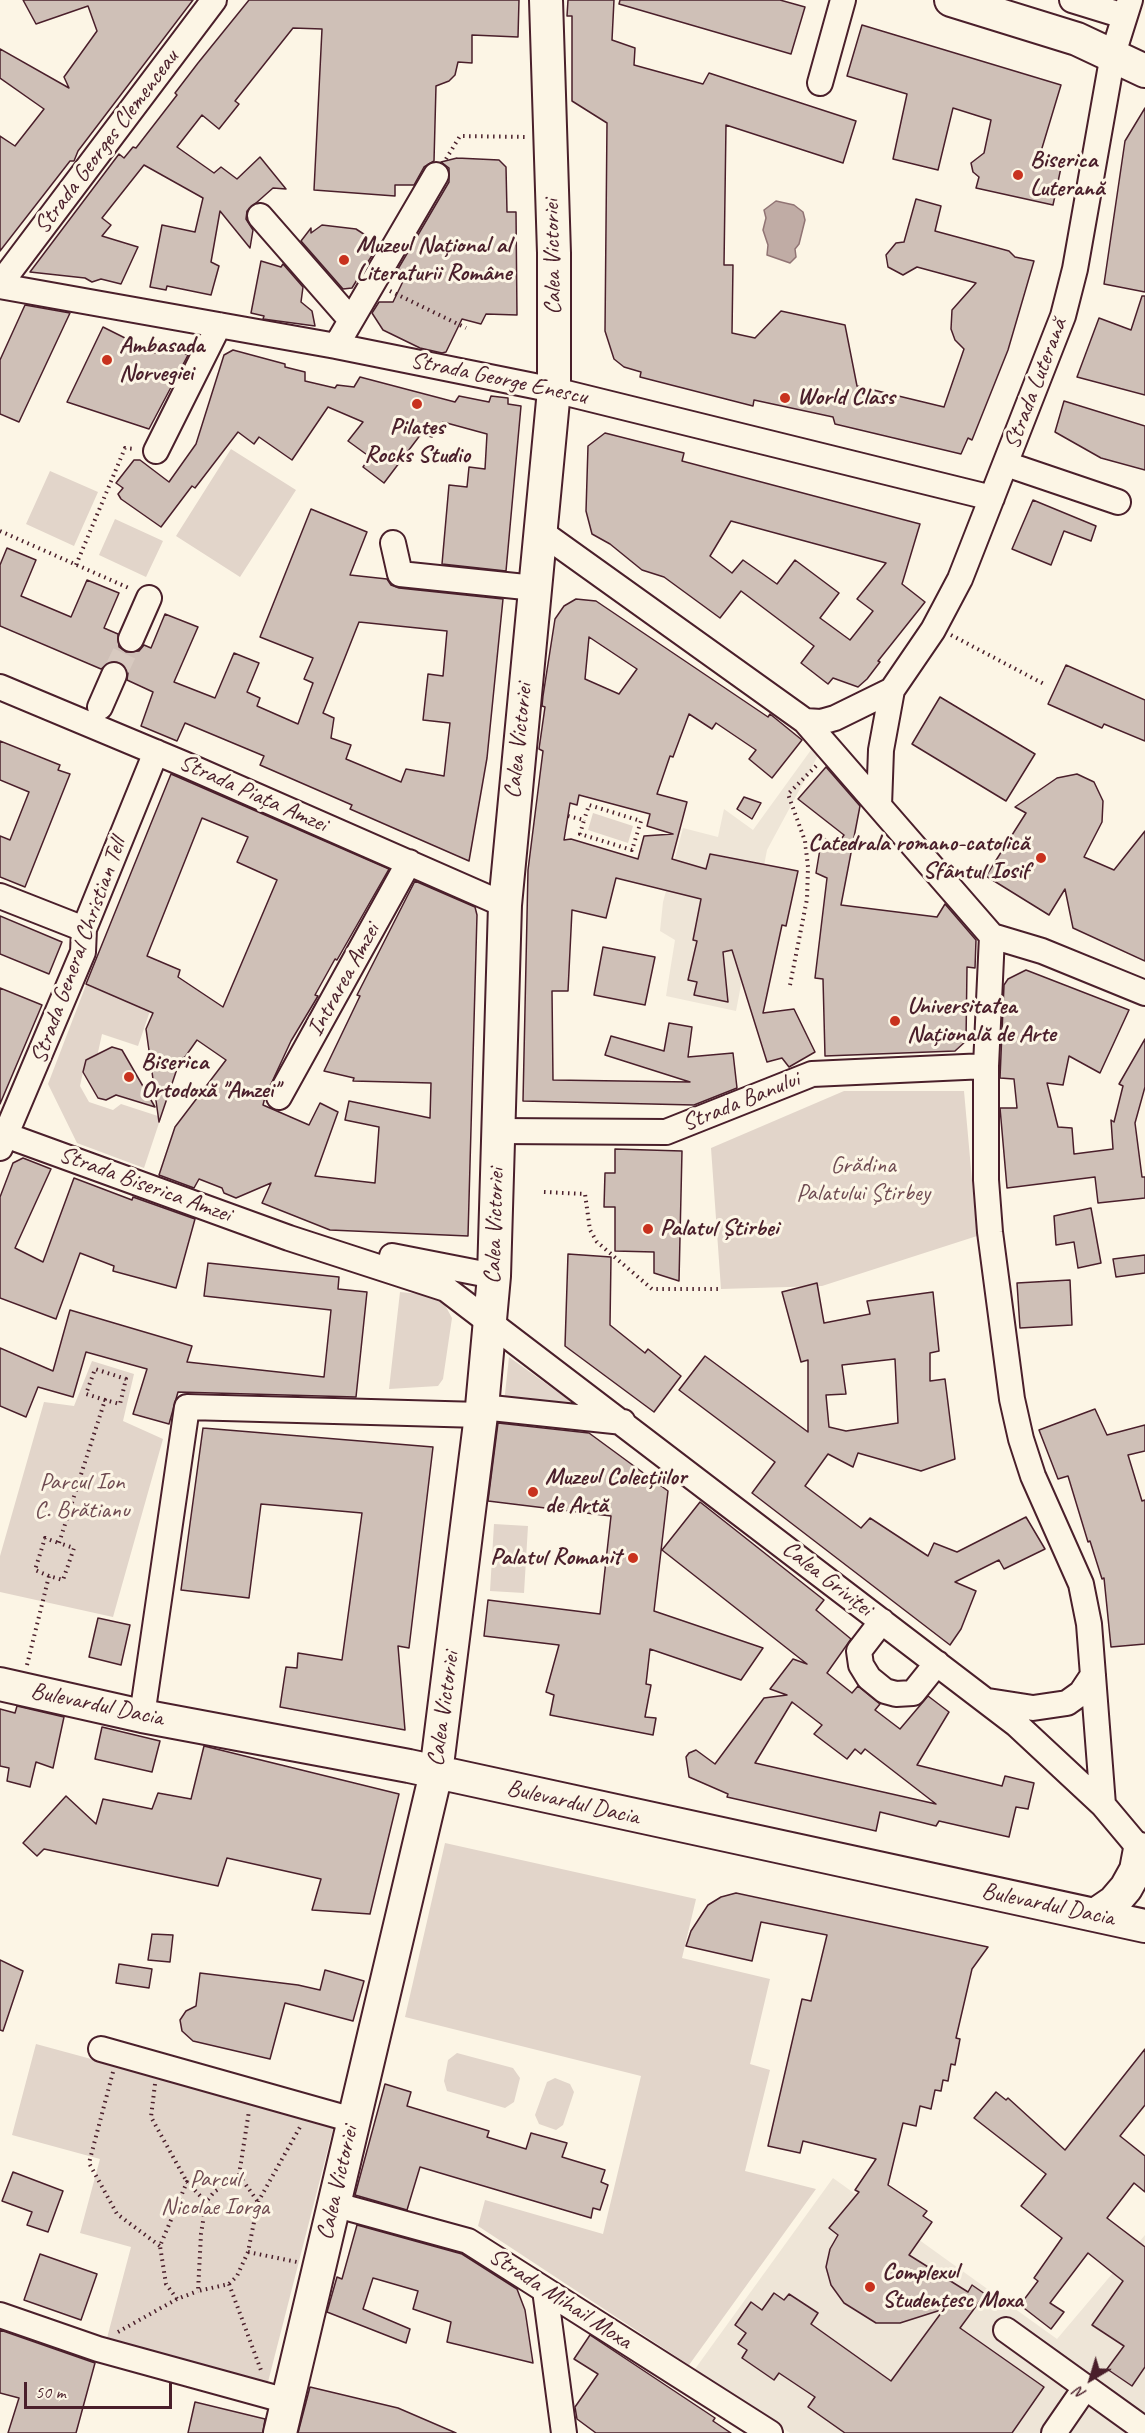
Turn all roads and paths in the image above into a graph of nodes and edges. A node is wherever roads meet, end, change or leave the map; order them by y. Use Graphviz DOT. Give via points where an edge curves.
graph roads {
  1 [pos="214,0"];
  2 [pos="546,0"];
  3 [pos="843,0"];
  4 [pos="951,0"];
  5 [pos="1072,0"];
  6 [pos="1127,8"];
  7 [pos="1113,54"];
  8 [pos="1145,71"];
  9 [pos="820,83"];
  10 [pos="551,137"];
  11 [pos="436,175"];
  12 [pos="260,216"];
  13 [pos="0,285"];
  14 [pos="381,286"];
  15 [pos="351,320"];
  16 [pos="219,325"];
  17 [pos="466,328"];
  18 [pos="336,346"];
  19 [pos="554,390"];
  20 [pos="156,451"];
  21 [pos="1006,464"];
  22 [pos="992,498"];
  23 [pos="1118,502"];
  24 [pos="0,531"];
  25 [pos="541,532"];
  26 [pos="393,543"];
  27 [pos="76,565"];
  28 [pos="535,588"];
  29 [pos="150,598"];
  30 [pos="935,627"];
  31 [pos="131,639"];
  32 [pos="114,675"];
  33 [pos="1044,684"];
  34 [pos="0,687"];
  35 [pos="892,690"];
  36 [pos="100,706"];
  37 [pos="805,721"];
  38 [pos="831,750"];
  39 [pos="156,752"];
  40 [pos="879,806"];
  41 [pos="568,816"];
  42 [pos="584,820"];
  43 [pos="409,862"];
  44 [pos="0,896"];
  45 [pos="505,905"];
  46 [pos="84,929"];
  47 [pos="992,936"];
  48 [pos="790,985"];
  49 [pos="1145,993"];
  50 [pos="986,1066"];
  51 [pos="279,1097"];
  52 [pos="497,1131"];
  53 [pos="2,1139"];
  54 [pos="544,1192"];
  55 [pos="289,1238"];
  56 [pos="494,1275"];
  57 [pos="721,1289"];
  58 [pos="491,1322"];
  59 [pos="105,1400"];
  60 [pos="481,1411"];
  61 [pos="623,1422"];
  62 [pos="59,1543"];
  63 [pos="50,1576"];
  64 [pos="882,1621"];
  65 [pos="937,1663"];
  66 [pos="1093,1676"];
  67 [pos="10,1687"];
  68 [pos="985,1700"];
  69 [pos="142,1716"];
  70 [pos="436,1773"];
  71 [pos="1104,1805"];
  72 [pos="1143,1852"];
  73 [pos="1095,1915"];
  74 [pos="1145,1926"];
  75 [pos="108,2057"];
  76 [pos="156,2077"];
  77 [pos="251,2102"];
  78 [pos="305,2117"];
  79 [pos="353,2120"];
  80 [pos="239,2175"];
  81 [pos="187,2182"];
  82 [pos="206,2202"];
  83 [pos="258,2202"];
  84 [pos="333,2204"];
  85 [pos="160,2246"];
  86 [pos="248,2252"];
  87 [pos="297,2262"];
  88 [pos="229,2284"];
  89 [pos="545,2289"];
  90 [pos="198,2291"];
  91 [pos="177,2299"];
  92 [pos="0,2315"];
  93 [pos="1006,2330"];
  94 [pos="98,2349"];
  95 [pos="1085,2388"];
  96 [pos="275,2398"];
  97 [pos="1145,2430"];
  98 [pos="280,2433"];
  99 [pos="564,2433"];
  100 [pos="770,2433"];
  101 [pos="1054,2433"];
  1 -- 13 [label="street, Strada Georges Clemenceau"];
  2 -- 10 [label="main road, Calea Victoriei"];
  3 -- 9 [label="street"];
  4 -- 7 [label="main road"];
  5 -- 6 [label="street"];
  6 -- 7 [label="street, Strada Luterană"];
  7 -- 8 [label="main road"];
  7 -- 21 [label="street, Strada Luterană" via="1070,291"];
  10 -- 11 [label="path" via="460,136"];
  10 -- 19 [label="main road, Calea Victoriei"];
  11 -- 14 [label="street"];
  12 -- 15 [label="street"];
  13 -- 16 [label="street, Strada George Enescu"];
  14 -- 15 [label="street"];
  14 -- 17 [label="path"];
  15 -- 18 [label="street"];
  16 -- 18 [label="street, Strada George Enescu"];
  16 -- 20 [label="street"];
  18 -- 19 [label="street, Strada George Enescu"];
  19 -- 22 [label="street, Strada George Enescu"];
  19 -- 25 [label="main road, Calea Victoriei"];
  20 -- 27 [label="path" via="125,448"];
  21 -- 22 [label="street, Strada Luterană"];
  21 -- 23 [label="street"];
  22 -- 30 [label="street, Strada Luterană" via="960,579"];
  24 -- 27 [label="path"];
  25 -- 28 [label="main road, Calea Victoriei"];
  25 -- 37 [label="street"];
  26 -- 28 [label="street" via="400,574"];
  27 -- 29 [label="path"];
  28 -- 45 [label="main road, Calea Victoriei"];
  29 -- 31 [label="street"];
  30 -- 33 [label="path"];
  30 -- 35 [label="street, Strada Luterană"];
  32 -- 36 [label="street"];
  34 -- 39 [label="street, Strada Piața Amzei"];
  35 -- 37 [label="street, Strada Luterană" via="835,718"];
  35 -- 40 [label="street, Strada Luterană" via="881,750"];
  37 -- 38 [label="street"];
  38 -- 40 [label="street"];
  38 -- 48 [label="path" via="788,795 805,841 808,867 807,899"];
  39 -- 43 [label="street, Strada Piața Amzei"];
  39 -- 46 [label="street, Strada General Christian Tell"];
  40 -- 47 [label="street"];
  41 -- 42 [label="path"];
  42 -- 42 [label="path" via="580,834 632,850 641,821 589,805"];
  43 -- 45 [label="street, Strada Piața Amzei"];
  43 -- 51 [label="street, Intrarea Amzei"];
  44 -- 46 [label="street"];
  45 -- 52 [label="main road, Calea Victoriei"];
  46 -- 53 [label="street, Strada General Christian Tell" via="83,952"];
  47 -- 49 [label="street" via="1042,951"];
  47 -- 50 [label="street"];
  50 -- 52 [label="street, Strada Banului" via="812,1074 666,1132"];
  50 -- 66 [label="street" via="986,1180 1012,1399 1033,1476 1081,1584"];
  52 -- 56 [label="main road, Calea Victoriei"];
  53 -- 55 [label="street, Strada Biserica Amzei"];
  54 -- 57 [label="path" via="585,1194 590,1230 597,1242 652,1289"];
  55 -- 56 [label="street, Strada Biserica Amzei"];
  55 -- 58 [label="street, Strada Biserica Amzei" via="425,1280 446,1289"];
  56 -- 58 [label="main road, Calea Victoriei"];
  58 -- 60 [label="main road, Calea Victoriei"];
  58 -- 61 [label="street, Calea Griviței"];
  59 -- 59 [label="path" via="86,1394 95,1369 126,1379 120,1404"];
  59 -- 62 [label="path"];
  60 -- 61 [label="street"];
  60 -- 69 [label="street" via="188,1407"];
  60 -- 70 [label="main road, Calea Victoriei"];
  61 -- 64 [label="street, Calea Griviței"];
  62 -- 63 [label="path" via="74,1548 63,1580"];
  62 -- 63 [label="path" via="45,1538 35,1570"];
  63 -- 67 [label="path"];
  64 -- 65 [label="street, Calea Griviței"];
  64 -- 65 [label="street" via="859,1651 869,1678 885,1691 913,1693"];
  65 -- 68 [label="street, Calea Griviței"];
  66 -- 68 [label="street" via="1081,1693 1067,1703 1033,1708"];
  66 -- 71 [label="street"];
  67 -- 69 [label="main road, Bulevardul Dacia"];
  68 -- 71 [label="street, Calea Griviței"];
  69 -- 70 [label="main road, Bulevardul Dacia"];
  70 -- 73 [label="main road, Bulevardul Dacia"];
  70 -- 79 [label="main road, Calea Victoriei"];
  71 -- 72 [label="street, Calea Griviței"];
  72 -- 73 [label="main road" via="1126,1888"];
  73 -- 74 [label="main road, Bulevardul Dacia"];
  75 -- 79 [label="street"];
  75 -- 85 [label="path" via="89,2163 117,2214"];
  76 -- 81 [label="path" via="151,2117"];
  77 -- 80 [label="path"];
  78 -- 83 [label="path"];
  79 -- 84 [label="main road, Calea Victoriei"];
  80 -- 82 [label="path"];
  80 -- 83 [label="path"];
  81 -- 82 [label="path"];
  81 -- 85 [label="path"];
  82 -- 90 [label="path"];
  83 -- 86 [label="path"];
  84 -- 89 [label="street, Strada Mihail Moxa" via="468,2241"];
  84 -- 96 [label="main road, Calea Victoriei"];
  85 -- 91 [label="path" via="166,2284"];
  86 -- 87 [label="path"];
  86 -- 88 [label="path"];
  88 -- 90 [label="path"];
  88 -- 96 [label="path"];
  89 -- 99 [label="street"];
  89 -- 100 [label="street, Strada Mihail Moxa"];
  90 -- 91 [label="path"];
  91 -- 94 [label="path" via="107,2338"];
  92 -- 94 [label="street"];
  93 -- 95 [label="street"];
  94 -- 96 [label="street"];
  95 -- 97 [label="street"];
  95 -- 101 [label="street"];
  96 -- 98 [label="main road, Calea Victoriei"];
}
